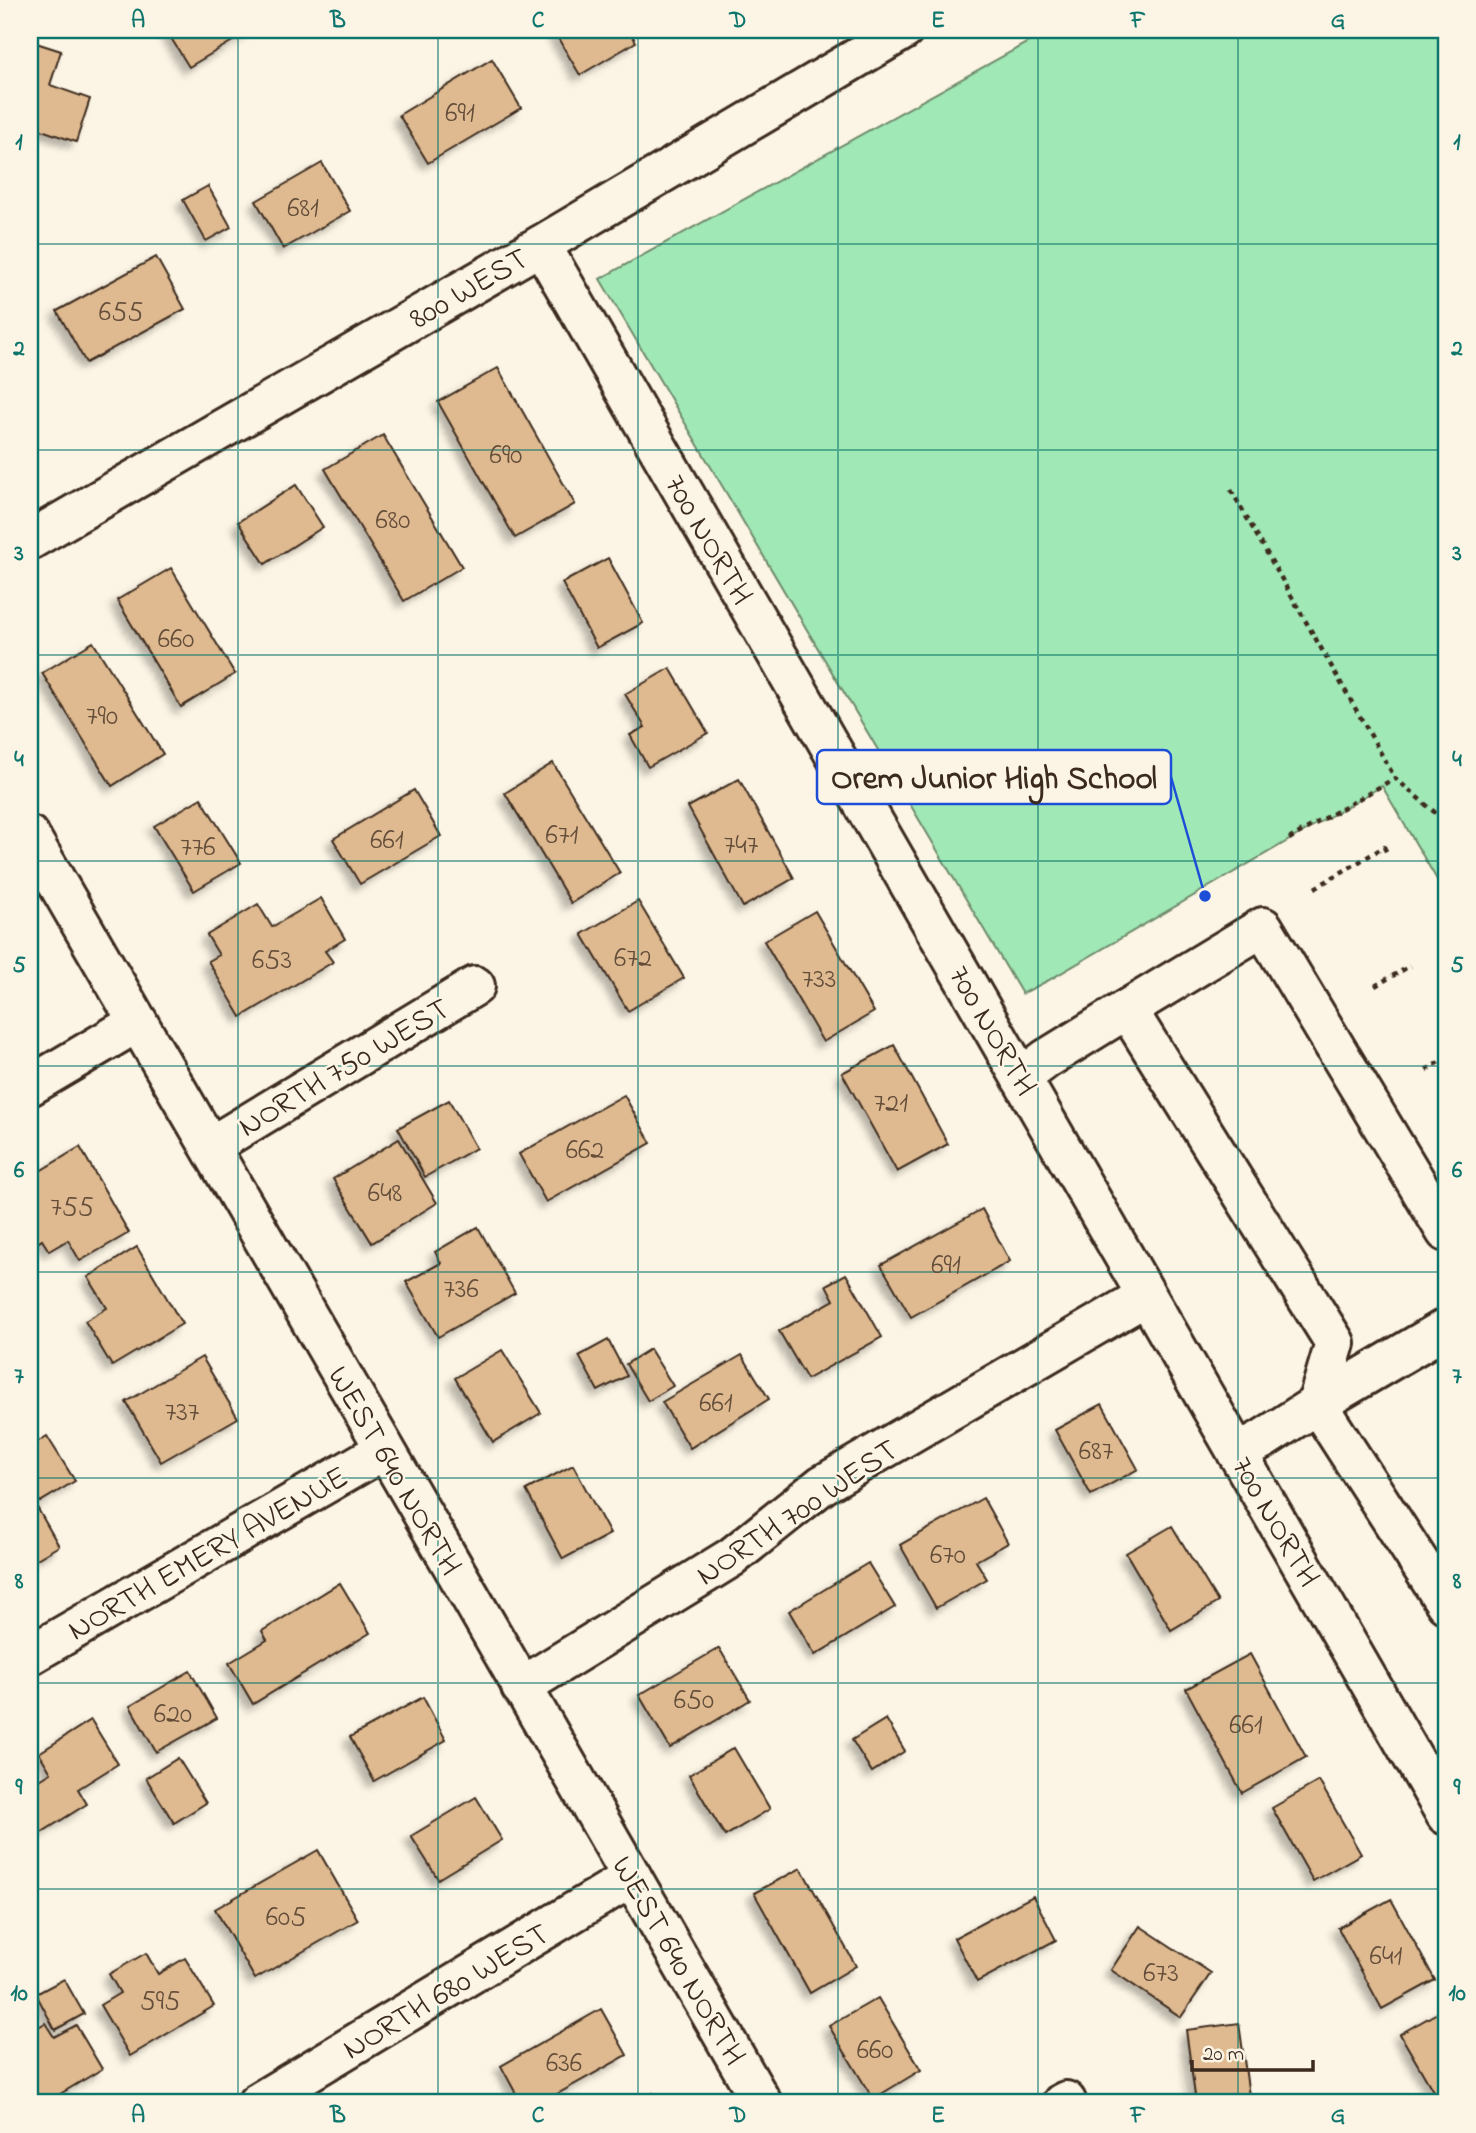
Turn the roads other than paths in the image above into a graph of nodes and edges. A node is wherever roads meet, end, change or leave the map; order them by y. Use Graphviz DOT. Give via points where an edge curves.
graph roads {
  1 [pos="904,30"];
  2 [pos="541,245"];
  3 [pos="30,540"];
  4 [pos="30,836"];
  5 [pos="475,986"];
  6 [pos="1127,1009"];
  7 [pos="138,1022"];
  8 [pos="1021,1078"];
  9 [pos="30,1086"];
  10 [pos="211,1146"];
  11 [pos="1446,1232"];
  12 [pos="1146,1296"];
  13 [pos="1446,1328"];
  14 [pos="1317,1404"];
  15 [pos="384,1450"];
  16 [pos="1237,1453"];
  17 [pos="1446,1604"];
  18 [pos="30,1655"];
  19 [pos="521,1687"];
  20 [pos="1446,1815"];
  21 [pos="632,1877"];
  22 [pos="257,2103"];
  23 [pos="762,2103"];
  1 -- 2 [label="street, 800 WEST"];
  2 -- 3 [label="street, 800 WEST"];
  2 -- 8 [label="street, 700 NORTH"];
  4 -- 7 [label="street, WEST 640 NORTH"];
  5 -- 10 [label="street, NORTH 750 WEST"];
  6 -- 8 [label="street"];
  6 -- 11 [label="street" via="1263,927"];
  6 -- 14 [label="street" via="1335,1343"];
  7 -- 9 [label="street"];
  7 -- 10 [label="street, WEST 640 NORTH"];
  8 -- 12 [label="street, 700 NORTH"];
  10 -- 15 [label="street, WEST 640 NORTH"];
  12 -- 16 [label="street, 700 NORTH"];
  12 -- 19 [label="street, NORTH 700 WEST" via="822,1485 732,1557"];
  13 -- 14 [label="street"];
  14 -- 16 [label="street"];
  14 -- 17 [label="street"];
  15 -- 18 [label="street, NORTH EMERY AVENUE"];
  15 -- 19 [label="street, WEST 640 NORTH"];
  16 -- 20 [label="street, 700 NORTH"];
  19 -- 21 [label="street, WEST 640 NORTH"];
  21 -- 22 [label="street, NORTH 680 WEST"];
  21 -- 23 [label="street, WEST 640 NORTH"];
}
